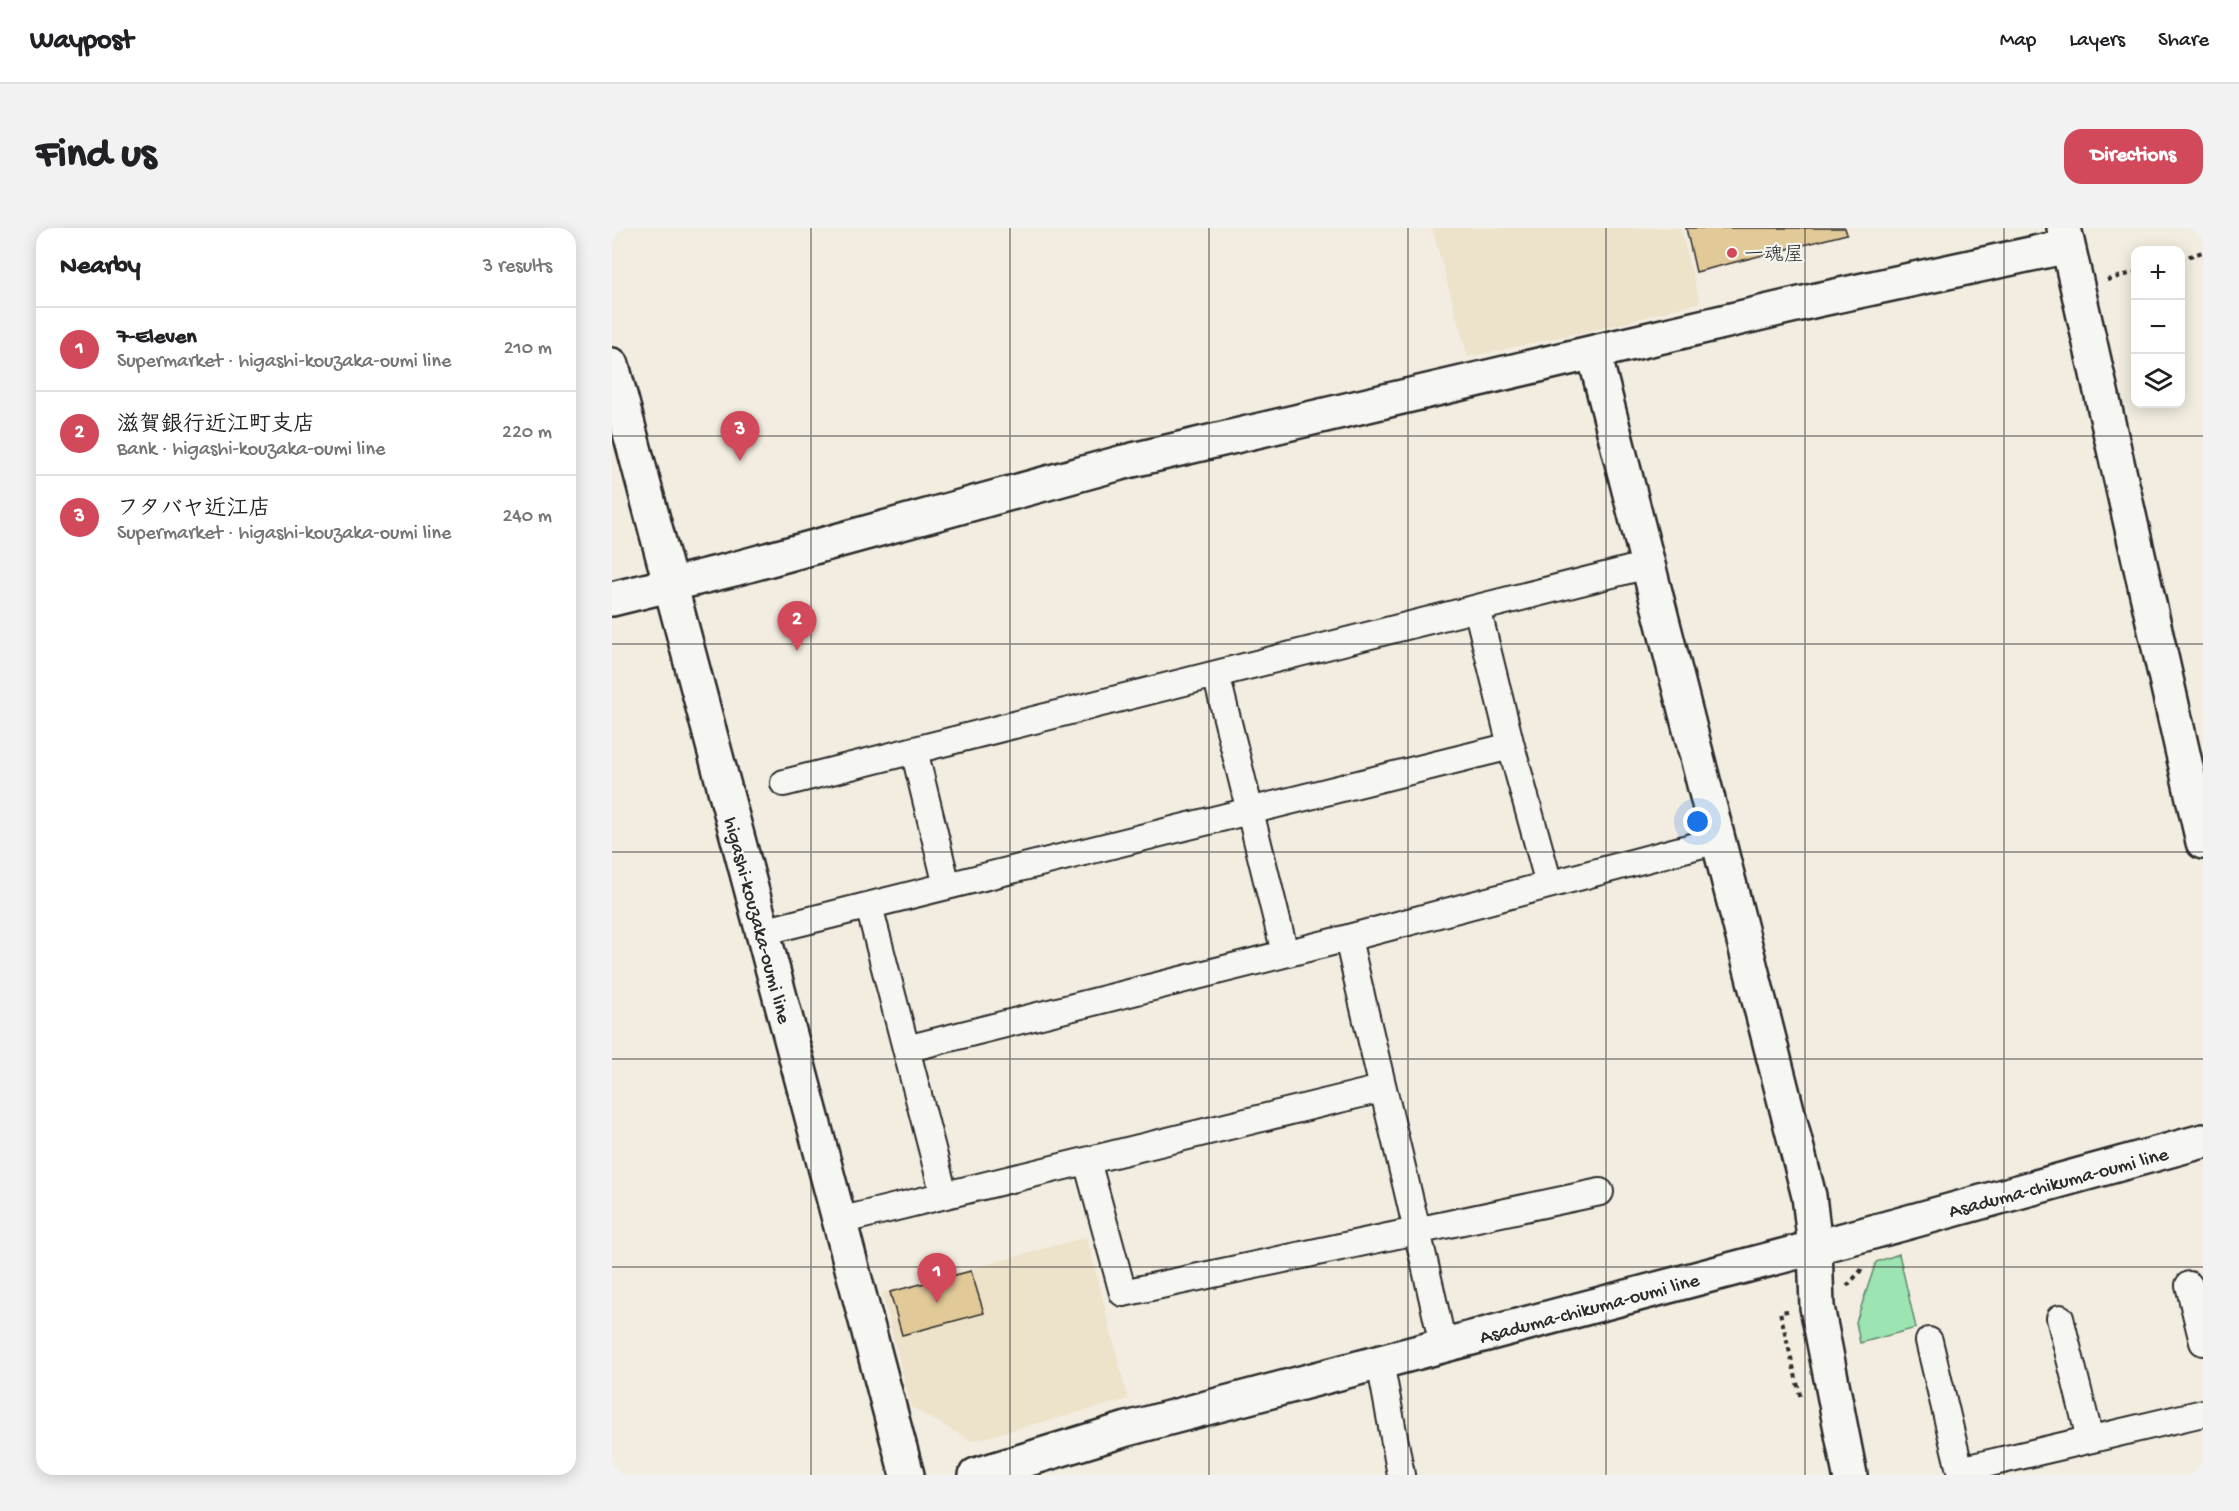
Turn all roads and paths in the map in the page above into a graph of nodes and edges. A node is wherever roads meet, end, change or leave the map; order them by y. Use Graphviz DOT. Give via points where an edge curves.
graph roads {
  1 [pos="2066,237"];
  2 [pos="2203,252"];
  3 [pos="2185,258"];
  4 [pos="1594,352"];
  5 [pos="612,365"];
  6 [pos="1648,565"];
  7 [pos="669,585"];
  8 [pos="612,599"];
  9 [pos="1477,608"];
  10 [pos="1216,674"];
  11 [pos="1510,746"];
  12 [pos="914,750"];
  13 [pos="784,783"];
  14 [pos="1250,811"];
  15 [pos="1718,840"];
  16 [pos="2203,842"];
  17 [pos="1549,884"];
  18 [pos="947,886"];
  19 [pos="869,906"];
  20 [pos="762,932"];
  21 [pos="1348,938"];
  22 [pos="1285,953"];
  23 [pos="906,1049"];
  24 [pos="1381,1089"];
  25 [pos="2203,1141"];
  26 [pos="1086,1161"];
  27 [pos="1600,1192"];
  28 [pos="944,1195"];
  29 [pos="839,1221"];
  30 [pos="1419,1230"];
  31 [pos="1815,1247"];
  32 [pos="2189,1285"];
  33 [pos="2060,1318"];
  34 [pos="1929,1341"];
  35 [pos="2203,1342"];
  36 [pos="1443,1346"];
  37 [pos="1380,1362"];
  38 [pos="2203,1413"];
  39 [pos="2090,1439"];
  40 [pos="1960,1472"];
  41 [pos="907,1475"];
  42 [pos="976,1475"];
  43 [pos="1401,1475"];
  44 [pos="1850,1475"];
  1 -- 4 [label="street"];
  1 -- 16 [label="street"];
  2 -- 3 [label="path"];
  4 -- 6 [label="street"];
  4 -- 7 [label="street" via="1124,462"];
  5 -- 7 [label="street, higashi-kouzaka-oumi line"];
  6 -- 9 [label="street"];
  6 -- 15 [label="street"];
  7 -- 8 [label="street"];
  7 -- 20 [label="street, higashi-kouzaka-oumi line"];
  9 -- 10 [label="street"];
  9 -- 11 [label="street"];
  10 -- 12 [label="street"];
  10 -- 14 [label="street"];
  11 -- 14 [label="street"];
  11 -- 17 [label="street"];
  12 -- 13 [label="street"];
  12 -- 18 [label="street"];
  14 -- 18 [label="street"];
  14 -- 22 [label="street"];
  15 -- 17 [label="street"];
  15 -- 31 [label="street" via="1809,1196"];
  17 -- 21 [label="street"];
  18 -- 19 [label="street"];
  19 -- 20 [label="street"];
  19 -- 23 [label="street"];
  20 -- 29 [label="street, higashi-kouzaka-oumi line"];
  21 -- 22 [label="street"];
  21 -- 24 [label="street"];
  22 -- 23 [label="street"];
  23 -- 28 [label="street"];
  24 -- 26 [label="street"];
  24 -- 30 [label="street"];
  25 -- 31 [label="street, Asaduma-chikuma-oumi line"];
  26 -- 28 [label="street"];
  26 -- 30 [label="street" via="1124,1293"];
  27 -- 30 [label="street"];
  28 -- 29 [label="street"];
  29 -- 41 [label="street, higashi-kouzaka-oumi line"];
  30 -- 36 [label="street"];
  31 -- 36 [label="street, Asaduma-chikuma-oumi line"];
  31 -- 44 [label="street" via="1816,1307"];
  32 -- 35 [label="street"];
  33 -- 39 [label="street"];
  34 -- 40 [label="street"];
  36 -- 37 [label="street, Asaduma-chikuma-oumi line"];
  37 -- 42 [label="street, Asaduma-chikuma-oumi line" via="1127,1429"];
  37 -- 43 [label="street"];
  38 -- 39 [label="street"];
  39 -- 40 [label="street"];
}
